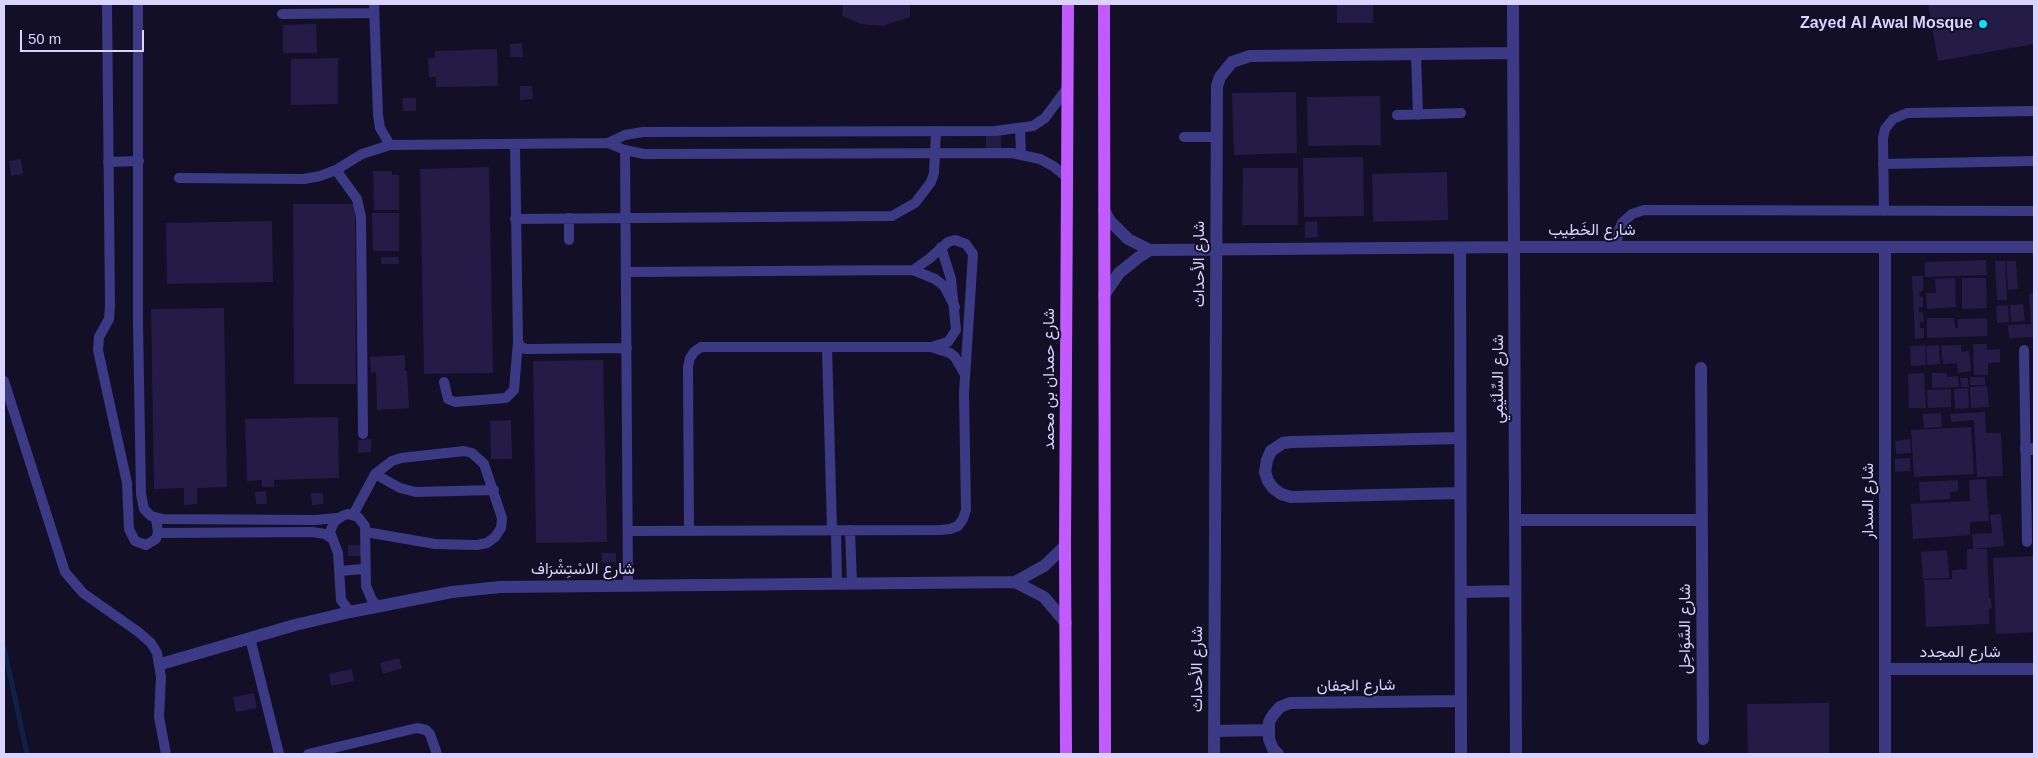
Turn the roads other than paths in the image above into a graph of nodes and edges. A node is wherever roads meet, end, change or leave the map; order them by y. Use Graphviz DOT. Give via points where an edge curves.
graph roads {
  1 [pos="107,4"];
  2 [pos="138,4"];
  3 [pos="1068,4"];
  4 [pos="1104,4"];
  5 [pos="1513,4"];
  6 [pos="374,9"];
  7 [pos="282,14"];
  8 [pos="1513,53"];
  9 [pos="1416,54"];
  10 [pos="1068,87"];
  11 [pos="2034,111"];
  12 [pos="1461,113"];
  13 [pos="1418,115"];
  14 [pos="1397,116"];
  15 [pos="1020,128"];
  16 [pos="936,131"];
  17 [pos="1217,136"];
  18 [pos="1184,137"];
  19 [pos="608,143"];
  20 [pos="390,145"];
  21 [pos="515,145"];
  22 [pos="625,150"];
  23 [pos="935,153"];
  24 [pos="1021,154"];
  25 [pos="139,161"];
  26 [pos="2034,161"];
  27 [pos="108,162"];
  28 [pos="1883,164"];
  29 [pos="336,170"];
  30 [pos="179,178"];
  31 [pos="1068,178"];
  32 [pos="1104,210"];
  33 [pos="1884,211"];
  34 [pos="2034,212"];
  35 [pos="569,218"];
  36 [pos="626,218"];
  37 [pos="515,219"];
  38 [pos="570,240"];
  39 [pos="2034,247"];
  40 [pos="942,248"];
  41 [pos="1460,248"];
  42 [pos="1515,248"];
  43 [pos="1616,248"];
  44 [pos="1885,248"];
  45 [pos="1150,250"];
  46 [pos="1216,250"];
  47 [pos="913,270"];
  48 [pos="626,272"];
  49 [pos="1104,295"];
  50 [pos="955,307"];
  51 [pos="518,342"];
  52 [pos="931,346"];
  53 [pos="827,347"];
  54 [pos="627,348"];
  55 [pos="2024,350"];
  56 [pos="1702,368"];
  57 [pos="965,374"];
  58 [pos="4,381"];
  59 [pos="444,382"];
  60 [pos="362,434"];
  61 [pos="1460,438"];
  62 [pos="2030,449"];
  63 [pos="375,474"];
  64 [pos="494,490"];
  65 [pos="1460,493"];
  66 [pos="142,504"];
  67 [pos="128,505"];
  68 [pos="353,515"];
  69 [pos="156,518"];
  70 [pos="338,518"];
  71 [pos="1515,520"];
  72 [pos="1702,520"];
  73 [pos="834,530"];
  74 [pos="850,530"];
  75 [pos="628,531"];
  76 [pos="689,531"];
  77 [pos="366,532"];
  78 [pos="158,533"];
  79 [pos="331,538"];
  80 [pos="2027,542"];
  81 [pos="1065,546"];
  82 [pos="364,569"];
  83 [pos="339,571"];
  84 [pos="1016,582"];
  85 [pos="836,584"];
  86 [pos="852,584"];
  87 [pos="628,586"];
  88 [pos="1515,591"];
  89 [pos="1461,592"];
  90 [pos="378,606"];
  91 [pos="350,612"];
  92 [pos="1066,623"];
  93 [pos="250,638"];
  94 [pos="161,664"];
  95 [pos="1885,669"];
  96 [pos="2034,669"];
  97 [pos="1461,701"];
  98 [pos="1268,730"];
  99 [pos="1214,731"];
  100 [pos="1703,739"];
  101 [pos="166,754"];
  102 [pos="279,754"];
  103 [pos="308,754"];
  104 [pos="437,754"];
  105 [pos="1066,754"];
  106 [pos="1105,754"];
  107 [pos="1214,754"];
  108 [pos="1278,754"];
  109 [pos="1461,754"];
  110 [pos="1516,754"];
  111 [pos="1885,754"];
  1 -- 27 [label="lane"];
  2 -- 25 [label="lane"];
  3 -- 10 [label="main road, شارع حمدان بن محمد"];
  4 -- 32 [label="main road"];
  5 -- 8 [label="street, شارع السِّلَيْمِي"];
  6 -- 7 [label="lane"];
  6 -- 20 [label="lane" via="378,115 380,128"];
  8 -- 9 [label="street, شارع الأحداث"];
  8 -- 42 [label="street, شارع السِّلَيْمِي"];
  9 -- 13 [label="lane"];
  9 -- 17 [label="street, شارع الأحداث" via="1241,58 1225,68 1217,86"];
  10 -- 15 [label="lane" via="1045,118 1033,126"];
  10 -- 31 [label="main road, شارع حمدان بن محمد"];
  11 -- 28 [label="lane" via="1900,115 1885,129"];
  12 -- 13 [label="lane"];
  13 -- 14 [label="lane"];
  15 -- 16 [label="lane"];
  15 -- 24 [label="lane"];
  16 -- 19 [label="lane" via="643,132 625,135"];
  16 -- 23 [label="lane"];
  17 -- 18 [label="lane"];
  17 -- 46 [label="street, شارع الأحداث"];
  19 -- 21 [label="lane"];
  19 -- 22 [label="lane"];
  20 -- 21 [label="lane"];
  20 -- 29 [label="lane" via="362,154"];
  21 -- 37 [label="lane"];
  22 -- 23 [label="lane" via="644,154"];
  22 -- 36 [label="lane"];
  23 -- 24 [label="lane"];
  23 -- 36 [label="lane" via="934,173 927,190 916,203 892,216"];
  24 -- 31 [label="lane" via="1040,159"];
  25 -- 27 [label="lane"];
  25 -- 66 [label="lane"];
  26 -- 28 [label="lane"];
  27 -- 67 [label="lane" via="110,314 99,337 98,350"];
  28 -- 33 [label="lane"];
  29 -- 30 [label="lane" via="304,178"];
  29 -- 60 [label="lane" via="356,199 361,218"];
  31 -- 81 [label="main road, شارع حمدان بن محمد"];
  32 -- 45 [label="street, شارع الخَطِيب" via="1123,235"];
  32 -- 49 [label="main road"];
  33 -- 34 [label="lane"];
  33 -- 43 [label="lane" via="1644,210 1632,214 1622,223"];
  35 -- 36 [label="lane"];
  35 -- 37 [label="lane"];
  35 -- 38 [label="lane"];
  36 -- 48 [label="lane"];
  37 -- 51 [label="lane"];
  39 -- 44 [label="street, شارع الخَطِيب"];
  40 -- 47 [label="lane"];
  40 -- 50 [label="lane"];
  40 -- 57 [label="lane" via="955,240 961,241 973,254"];
  41 -- 42 [label="street, شارع الخَطِيب"];
  41 -- 46 [label="street, شارع الخَطِيب"];
  41 -- 61 [label="street"];
  42 -- 43 [label="street, شارع الخَطِيب"];
  42 -- 71 [label="street, شارع السِّلَيْمِي"];
  43 -- 44 [label="street, شارع الخَطِيب"];
  44 -- 95 [label="street, شارع السدار"];
  45 -- 46 [label="street, شارع الخَطِيب"];
  45 -- 49 [label="street" via="1119,273"];
  46 -- 99 [label="street, شارع الأحداث"];
  47 -- 48 [label="lane"];
  47 -- 50 [label="lane" via="934,279 950,296"];
  48 -- 54 [label="lane"];
  49 -- 106 [label="main road"];
  50 -- 52 [label="lane" via="956,330 953,336 948,342"];
  51 -- 54 [label="lane" via="526,349"];
  51 -- 59 [label="lane" via="514,390 506,398 458,403 446,395"];
  52 -- 53 [label="lane"];
  52 -- 57 [label="lane" via="956,357"];
  53 -- 73 [label="lane"];
  53 -- 76 [label="lane" via="710,346 694,352 688,367"];
  54 -- 75 [label="lane"];
  55 -- 62 [label="lane"];
  56 -- 72 [label="street, شارع السَّوَاحِل"];
  57 -- 74 [label="lane" via="966,510 958,526 950,529"];
  58 -- 94 [label="lane" via="65,572 83,593 152,643"];
  61 -- 65 [label="street"];
  61 -- 65 [label="street" via="1283,443 1272,451 1265,472 1273,488 1291,497"];
  62 -- 80 [label="lane"];
  63 -- 64 [label="lane" via="400,488 416,492"];
  63 -- 64 [label="lane" via="401,458 464,451 472,453 484,464"];
  63 -- 68 [label="lane"];
  64 -- 77 [label="lane" via="502,518 495,537 487,543 445,545"];
  65 -- 89 [label="street"];
  66 -- 67 [label="lane"];
  66 -- 69 [label="lane" via="147,513"];
  67 -- 78 [label="lane" via="129,530 134,541 146,545 152,543"];
  68 -- 70 [label="lane"];
  68 -- 77 [label="lane" via="362,521"];
  69 -- 70 [label="lane"];
  69 -- 78 [label="lane"];
  70 -- 79 [label="lane" via="331,526"];
  71 -- 72 [label="street"];
  71 -- 88 [label="street, شارع السِّلَيْمِي"];
  72 -- 100 [label="street, شارع السَّوَاحِل"];
  73 -- 74 [label="lane"];
  73 -- 76 [label="lane"];
  73 -- 85 [label="lane"];
  74 -- 86 [label="lane"];
  75 -- 76 [label="lane"];
  75 -- 87 [label="lane"];
  77 -- 82 [label="lane"];
  78 -- 79 [label="lane" via="319,532"];
  79 -- 83 [label="lane" via="338,553"];
  81 -- 84 [label="street, شارع الاسْتِشْرَاف" via="1044,566"];
  81 -- 92 [label="main road, شارع حمدان بن محمد"];
  82 -- 83 [label="lane"];
  82 -- 90 [label="lane" via="368,593"];
  83 -- 91 [label="lane" via="341,600"];
  84 -- 86 [label="street, شارع الاسْتِشْرَاف"];
  84 -- 92 [label="street, شارع الاسْتِشْرَاف" via="1044,597"];
  85 -- 86 [label="street, شارع الاسْتِشْرَاف"];
  85 -- 87 [label="street, شارع الاسْتِشْرَاف"];
  87 -- 90 [label="street, شارع الاسْتِشْرَاف" via="476,589"];
  88 -- 89 [label="street"];
  88 -- 110 [label="street, شارع السِّلَيْمِي"];
  89 -- 97 [label="street"];
  90 -- 91 [label="street, شارع الاسْتِشْرَاف"];
  91 -- 93 [label="street, شارع الاسْتِشْرَاف"];
  92 -- 105 [label="main road, شارع حمدان بن محمد"];
  93 -- 94 [label="street, شارع الاسْتِشْرَاف"];
  93 -- 102 [label="lane"];
  94 -- 101 [label="lane" via="159,717"];
  95 -- 96 [label="street, شارع المجدد"];
  95 -- 111 [label="street, شارع السدار"];
  97 -- 98 [label="street, شارع الجفان" via="1290,703 1273,715"];
  97 -- 109 [label="street"];
  98 -- 99 [label="street"];
  98 -- 108 [label="street" via="1271,744"];
  99 -- 107 [label="street, شارع الأحداث"];
  103 -- 104 [label="lane" via="416,728 430,734"];
}
